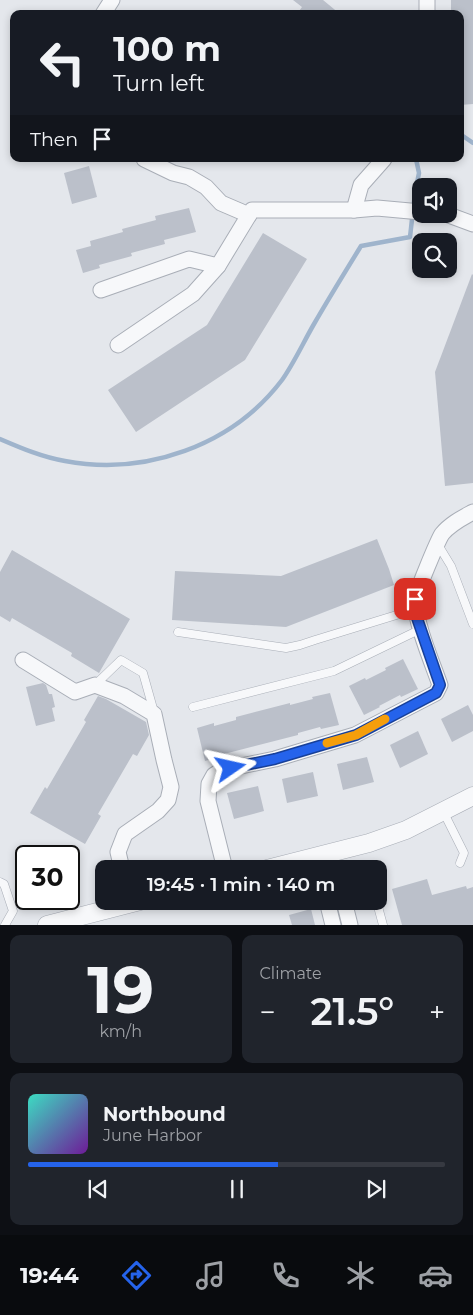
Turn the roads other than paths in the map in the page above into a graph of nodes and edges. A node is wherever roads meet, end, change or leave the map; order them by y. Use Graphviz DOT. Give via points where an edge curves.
graph roads {
  1 [pos="150,162"];
  2 [pos="381,162"];
  3 [pos="354,210"];
  4 [pos="412,211"];
  5 [pos="250,215"];
  6 [pos="457,218"];
  7 [pos="473,224"];
  8 [pos="218,266"];
  9 [pos="101,290"];
  10 [pos="118,345"];
  11 [pos="473,512"];
  12 [pos="437,543"];
  13 [pos="416,609"];
  14 [pos="473,624"];
  15 [pos="421,630"];
  16 [pos="178,632"];
  17 [pos="23,660"];
  18 [pos="95,685"];
  19 [pos="193,707"];
  20 [pos="154,714"];
  21 [pos="473,796"];
  22 [pos="444,811"];
  23 [pos="120,860"];
  24 [pos="222,860"];
  25 [pos="328,860"];
  26 [pos="460,863"];
  27 [pos="0,882"];
  28 [pos="103,910"];
  29 [pos="329,910"];
  30 [pos="347,910"];
  31 [pos="379,910"];
  32 [pos="3,924"];
  33 [pos="47,925"];
  34 [pos="333,925"];
  35 [pos="350,925"];
  36 [pos="383,925"];
  1 -- 5 [label="street" via="189,177 206,187 222,203"];
  2 -- 3 [label="street" via="361,185"];
  3 -- 4 [label="street"];
  3 -- 5 [label="street" via="252,210"];
  5 -- 8 [label="street"];
  6 -- 7 [label="street"];
  8 -- 9 [label="street" via="189,259"];
  8 -- 10 [label="street" via="193,294"];
  11 -- 12 [label="street" via="459,519"];
  12 -- 13 [label="street" via="415,599"];
  12 -- 14 [label="lane" via="451,566"];
  13 -- 15 [label="street"];
  13 -- 16 [label="lane" via="286,648"];
  15 -- 19 [label="lane" via="334,671"];
  15 -- 24 [label="street" via="440,685 436,693 356,735 275,759 222,770 214,775 209,784 208,801"];
  17 -- 18 [label="street" via="74,692"];
  18 -- 20 [label="street" via="124,696"];
  18 -- 20 [label="lane" via="121,660 143,673"];
  20 -- 23 [label="street" via="170,787 168,800 125,834 118,852"];
  21 -- 22 [label="street"];
  22 -- 25 [label="street" via="406,830"];
  22 -- 26 [label="lane" via="464,853"];
  27 -- 32 [label="lane" via="4,884 13,911"];
  28 -- 33 [label="street"];
  29 -- 34 [label="street"];
  30 -- 35 [label="street"];
  31 -- 36 [label="lane"];
}
